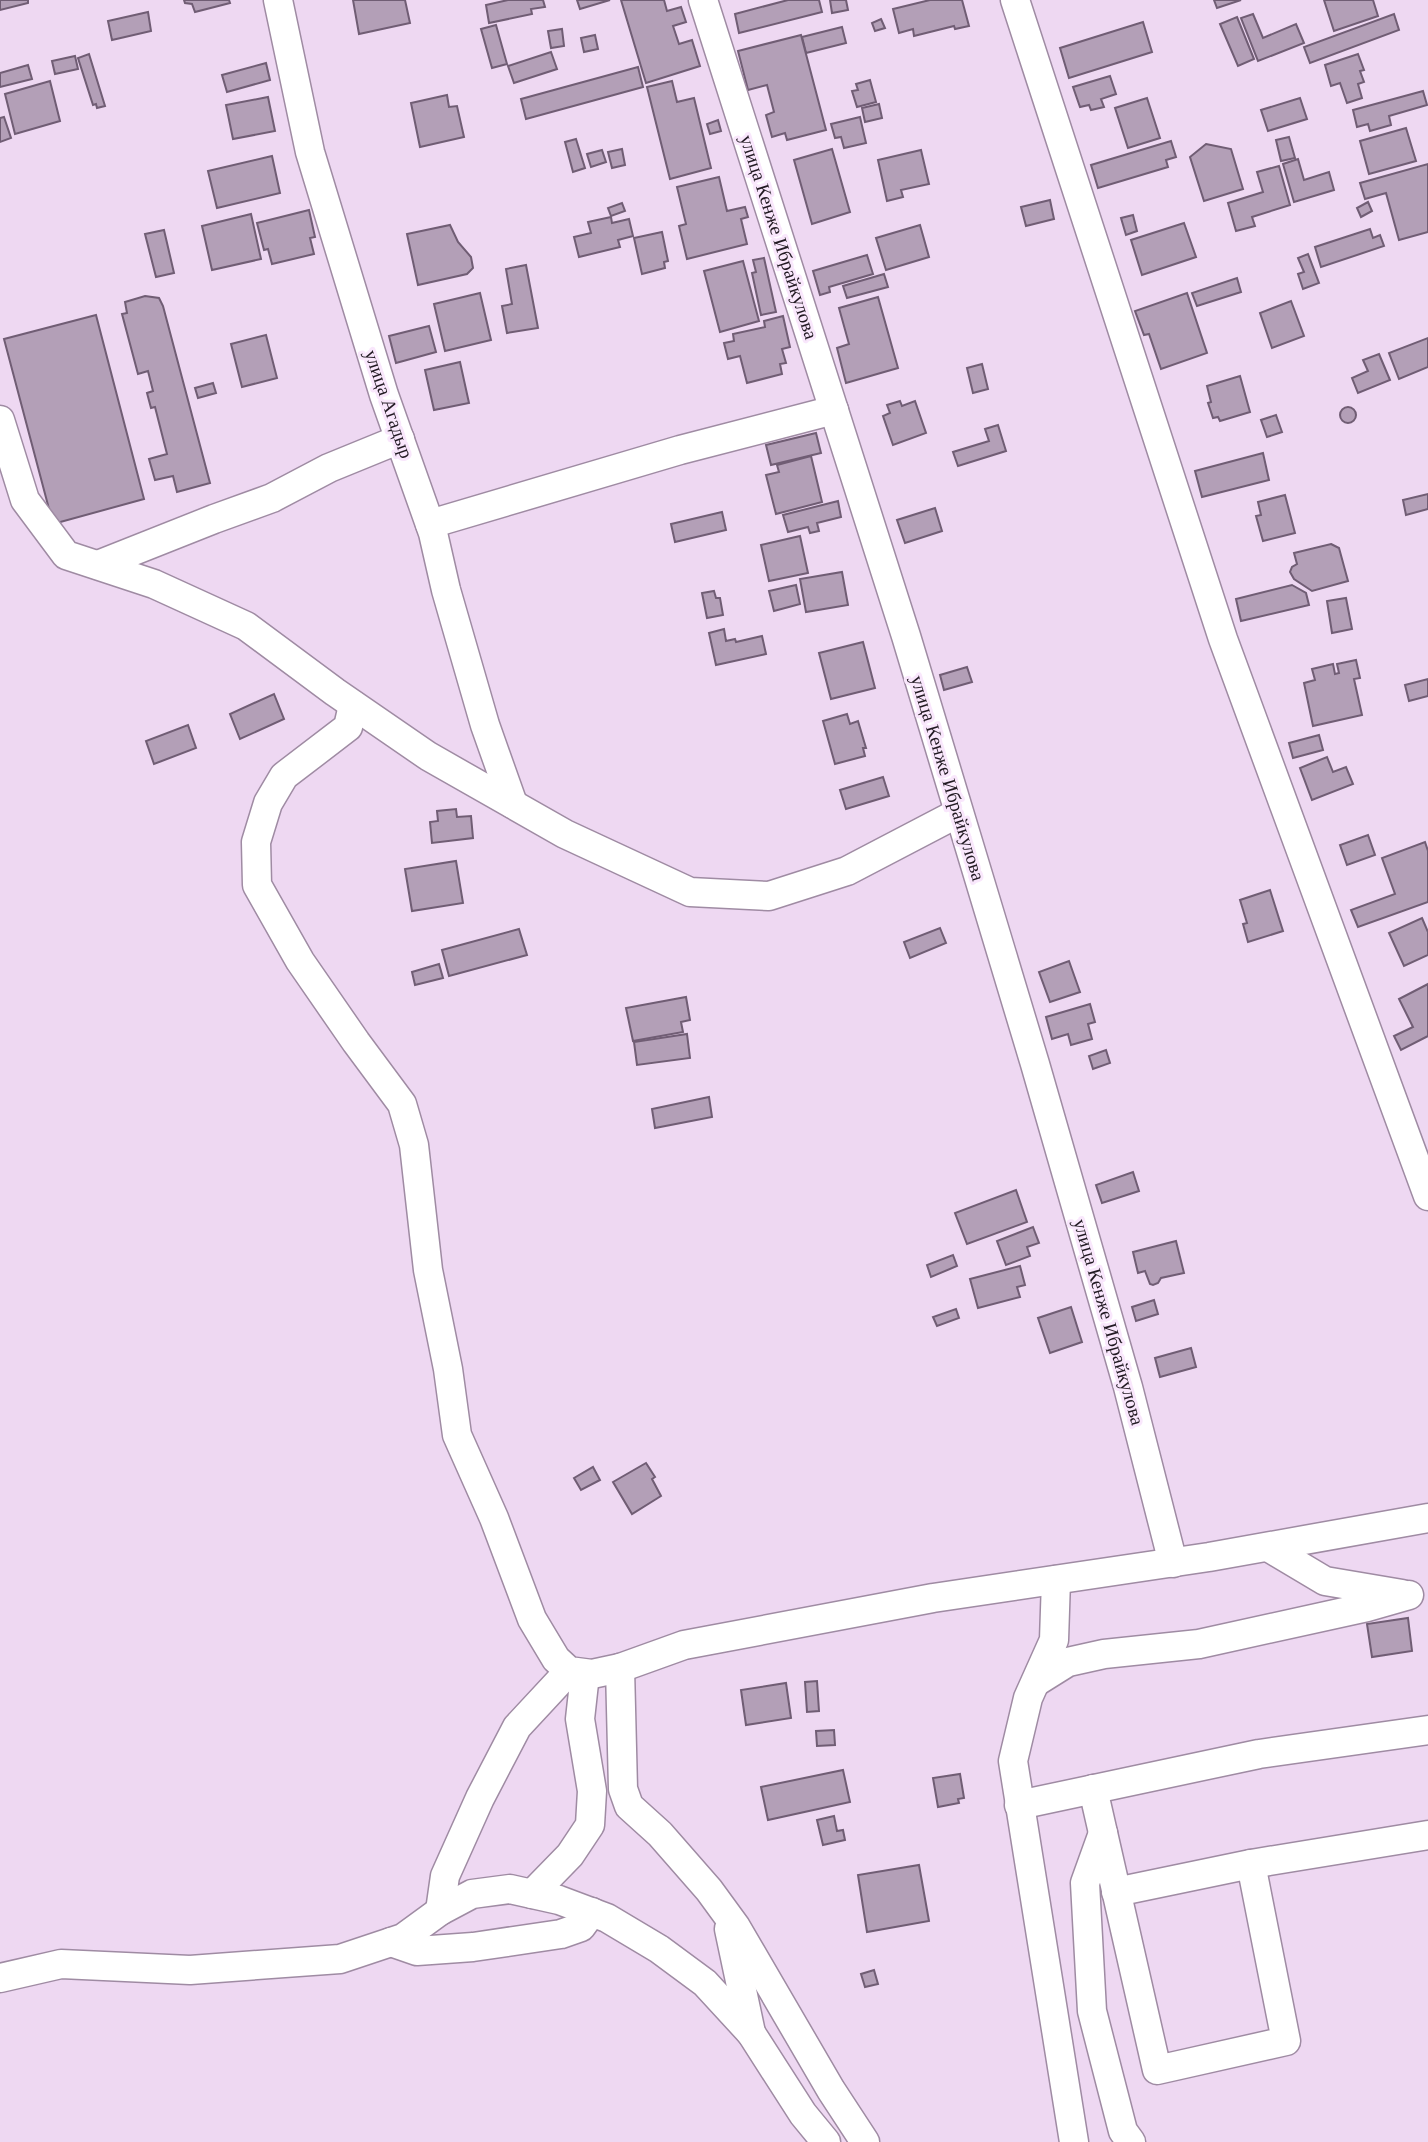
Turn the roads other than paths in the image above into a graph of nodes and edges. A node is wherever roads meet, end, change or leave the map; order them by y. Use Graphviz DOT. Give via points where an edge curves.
graph roads {
  1 [pos="278,0"];
  2 [pos="703,0"];
  3 [pos="1017,0"];
  4 [pos="834,410"];
  5 [pos="0,420"];
  6 [pos="400,439"];
  7 [pos="430,524"];
  8 [pos="98,565"];
  9 [pos="353,705"];
  10 [pos="513,804"];
  11 [pos="958,813"];
  12 [pos="1428,1196"];
  13 [pos="1428,1518"];
  14 [pos="1268,1547"];
  15 [pos="1173,1563"];
  16 [pos="1056,1580"];
  17 [pos="1418,1596"];
  18 [pos="620,1668"];
  19 [pos="577,1672"];
  20 [pos="1036,1682"];
  21 [pos="1428,1730"];
  22 [pos="1093,1789"];
  23 [pos="1019,1805"];
  24 [pos="629,1807"];
  25 [pos="590,1825"];
  26 [pos="1103,1833"];
  27 [pos="1428,1835"];
  28 [pos="1251,1864"];
  29 [pos="1116,1892"];
  30 [pos="532,1894"];
  31 [pos="440,1911"];
  32 [pos="592,1912"];
  33 [pos="725,1913"];
  34 [pos="391,1942"];
  35 [pos="0,1978"];
  36 [pos="751,2033"];
  37 [pos="803,2114"];
  38 [pos="804,2142"];
  39 [pos="825,2142"];
  40 [pos="865,2142"];
  41 [pos="1074,2142"];
  42 [pos="1130,2142"];
  1 -- 6 [label="street, улица Агадыр" via="310,152"];
  2 -- 4 [label="street, улица Кенже Ибрайкулова"];
  3 -- 12 [label="street" via="1223,639"];
  4 -- 7 [label="street"];
  4 -- 11 [label="street, улица Кенже Ибрайкулова"];
  5 -- 8 [label="street" via="24,500 66,555"];
  6 -- 7 [label="street, улица Агадыр"];
  6 -- 8 [label="street" via="272,498"];
  7 -- 10 [label="street, улица Агадыр" via="481,713"];
  8 -- 9 [label="street" via="154,584 246,626"];
  9 -- 10 [label="street" via="428,756"];
  9 -- 19 [label="street" via="348,727 284,776 268,803 256,842 257,885 300,961 402,1104 414,1145 428,1269 457,1435 495,1518 532,1619 556,1659"];
  10 -- 11 [label="street" via="565,834 690,892 769,896 847,871"];
  11 -- 15 [label="street, улица Кенже Ибрайкулова" via="1097,1273"];
  13 -- 14 [label="street"];
  14 -- 15 [label="street"];
  14 -- 17 [label="street" via="1325,1581"];
  15 -- 16 [label="street"];
  16 -- 18 [label="street" via="933,1598 684,1646"];
  16 -- 20 [label="street" via="1055,1640"];
  17 -- 20 [label="street" via="1199,1644 1068,1662"];
  18 -- 19 [label="street"];
  18 -- 24 [label="street" via="623,1789"];
  19 -- 25 [label="street" via="592,1791"];
  19 -- 31 [label="street" via="517,1727 445,1876"];
  20 -- 23 [label="street" via="1013,1761"];
  21 -- 22 [label="street" via="1259,1754"];
  22 -- 23 [label="street"];
  22 -- 26 [label="street"];
  23 -- 41 [label="street"];
  24 -- 25 [label="street" via="611,1810"];
  24 -- 33 [label="street" via="660,1834"];
  25 -- 30 [label="street" via="570,1856"];
  26 -- 29 [label="street"];
  26 -- 42 [label="street" via="1085,1883 1092,2011 1122,2131"];
  27 -- 28 [label="street"];
  28 -- 29 [label="street"];
  28 -- 29 [label="street" via="1286,2041 1157,2070"];
  30 -- 31 [label="street" via="510,1889 472,1894"];
  30 -- 32 [label="street"];
  31 -- 34 [label="street"];
  32 -- 34 [label="street" via="581,1927 561,1934 417,1951"];
  32 -- 36 [label="street" via="659,1949 705,1983"];
  33 -- 36 [label="street"];
  33 -- 40 [label="street"];
  34 -- 35 [label="street" via="340,1959 190,1970 61,1964"];
  36 -- 37 [label="street"];
  37 -- 38 [label="street"];
  37 -- 39 [label="street"];
}
